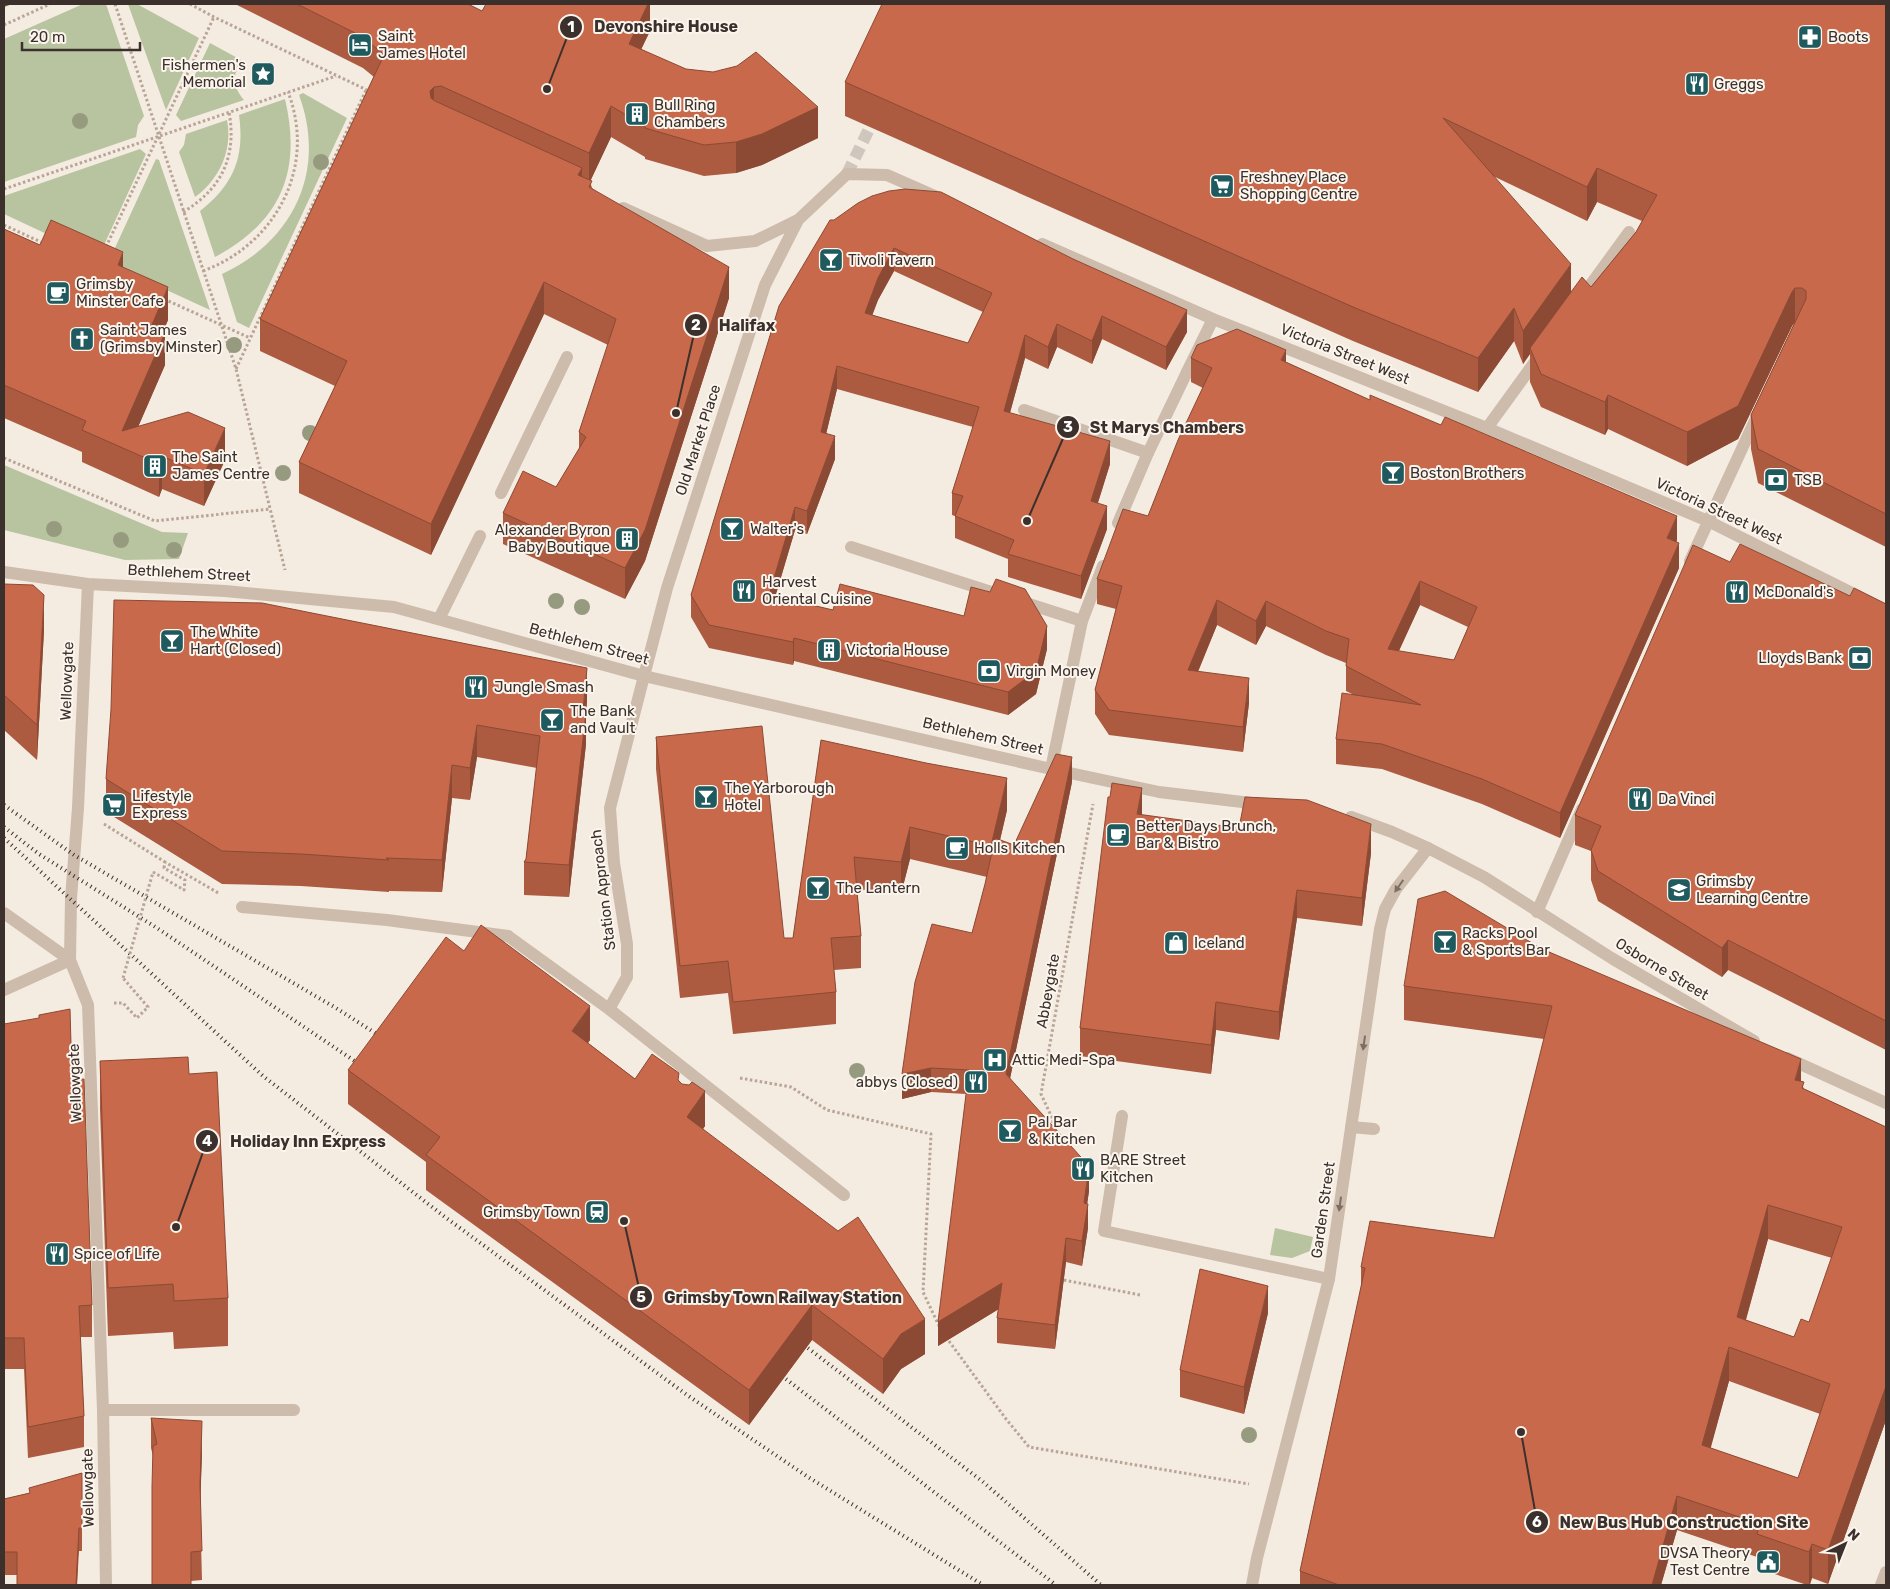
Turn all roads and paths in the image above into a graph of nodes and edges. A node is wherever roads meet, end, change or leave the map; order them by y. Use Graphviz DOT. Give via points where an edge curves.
graph roads {
  1 [pos="50,4"];
  2 [pos="115,4"];
  3 [pos="190,4"];
  4 [pos="214,17"];
  5 [pos="4,25"];
  6 [pos="336,76"];
  7 [pos="366,90"];
  8 [pos="288,92"];
  9 [pos="375,94"];
  10 [pos="229,112"];
  11 [pos="158,136"];
  12 [pos="4,189"];
  13 [pos="608,202"];
  14 [pos="950,203"];
  15 [pos="183,212"];
  16 [pos="798,220"];
  17 [pos="4,225"];
  18 [pos="1629,232"];
  19 [pos="1032,239"];
  20 [pos="46,245"];
  21 [pos="105,250"];
  22 [pos="203,271"];
  23 [pos="159,297"];
  24 [pos="1576,305"];
  25 [pos="1213,319"];
  26 [pos="221,325"];
  27 [pos="250,338"];
  28 [pos="1548,344"];
  29 [pos="567,357"];
  30 [pos="236,369"];
  31 [pos="1766,399"];
  32 [pos="1024,410"];
  33 [pos="1487,428"];
  34 [pos="1148,453"];
  35 [pos="4,458"];
  36 [pos="501,493"];
  37 [pos="270,509"];
  38 [pos="1708,521"];
  39 [pos="1115,533"];
  40 [pos="480,536"];
  41 [pos="851,547"];
  42 [pos="1108,550"];
  43 [pos="1686,570"];
  44 [pos="4,572"];
  45 [pos="88,584"];
  46 [pos="291,597"];
  47 [pos="1886,610"];
  48 [pos="439,619"];
  49 [pos="1082,621"];
  50 [pos="644,676"];
  51 [pos="1051,769"];
  52 [pos="1097,779"];
  53 [pos="1588,794"];
  54 [pos="1271,806"];
  55 [pos="78,808"];
  56 [pos="1342,816"];
  57 [pos="1428,848"];
  58 [pos="165,862"];
  59 [pos="242,907"];
  60 [pos="4,912"];
  61 [pos="1537,912"];
  62 [pos="70,960"];
  63 [pos="4,990"];
  64 [pos="123,1003"];
  65 [pos="609,1009"];
  66 [pos="706,1085"];
  67 [pos="696,1099"];
  68 [pos="1886,1103"];
  69 [pos="1122,1116"];
  70 [pos="1351,1127"];
  71 [pos="1052,1130"];
  72 [pos="1374,1130"];
  73 [pos="844,1195"];
  74 [pos="1050,1278"];
  75 [pos="1329,1279"];
  76 [pos="1140,1295"];
  77 [pos="103,1410"];
  78 [pos="294,1410"];
  79 [pos="1276,1488"];
  80 [pos="1886,1572"];
  81 [pos="106,1585"];
  82 [pos="1252,1585"];
  83 [pos="1881,1585"];
  1 -- 5 [label="path"];
  2 -- 11 [label="path"];
  3 -- 4 [label="path"];
  4 -- 6 [label="path"];
  4 -- 11 [label="path"];
  6 -- 7 [label="path"];
  6 -- 8 [label="path"];
  7 -- 9 [label="path"];
  7 -- 27 [label="path"];
  8 -- 10 [label="path"];
  8 -- 22 [label="path" via="297,146 284,200 270,223 251,243 228,260"];
  10 -- 11 [label="path"];
  10 -- 15 [label="path" via="231,145 221,176 205,196"];
  11 -- 12 [label="path"];
  11 -- 15 [label="path"];
  11 -- 21 [label="path"];
  13 -- 16 [label="street" via="707,246 756,241"];
  14 -- 16 [label="street" via="887,175 847,174"];
  15 -- 22 [label="path"];
  16 -- 50 [label="street, Old Market Place" via="765,285 667,588"];
  17 -- 20 [label="path"];
  18 -- 24 [label="street"];
  19 -- 25 [label="street, Victoria Street West"];
  22 -- 26 [label="path"];
  23 -- 26 [label="path"];
  25 -- 33 [label="street, Victoria Street West"];
  25 -- 34 [label="street"];
  26 -- 27 [label="path"];
  26 -- 30 [label="path"];
  27 -- 30 [label="path"];
  28 -- 33 [label="street"];
  29 -- 36 [label="street"];
  30 -- 37 [label="path"];
  31 -- 38 [label="street"];
  32 -- 34 [label="street"];
  33 -- 38 [label="street, Victoria Street West"];
  34 -- 39 [label="street"];
  35 -- 37 [label="path" via="156,521"];
  37 -- 46 [label="path"];
  38 -- 43 [label="street"];
  38 -- 47 [label="street, Victoria Street West"];
  40 -- 48 [label="street"];
  41 -- 49 [label="street"];
  42 -- 49 [label="street"];
  44 -- 45 [label="street, Bethlehem Street"];
  45 -- 46 [label="street, Bethlehem Street" via="225,590"];
  45 -- 55 [label="street, Wellowgate"];
  46 -- 48 [label="street, Bethlehem Street" via="394,607"];
  48 -- 50 [label="street, Bethlehem Street"];
  49 -- 51 [label="street"];
  50 -- 51 [label="street, Bethlehem Street"];
  50 -- 65 [label="street, Station Approach" via="610,808 614,864 627,944 626,977"];
  51 -- 52 [label="street, Bethlehem Street"];
  52 -- 54 [label="street, Bethlehem Street" via="1159,792"];
  52 -- 71 [label="path, Abbeygate" via="1041,1094 1053,1120"];
  53 -- 61 [label="street"];
  55 -- 58 [label="path"];
  55 -- 62 [label="street, Wellowgate"];
  56 -- 57 [label="street, Osborne Street"];
  57 -- 61 [label="street, Osborne Street" via="1484,877"];
  57 -- 70 [label="street, Garden Street, one-way" via="1396,889 1385,909"];
  58 -- 59 [label="path"];
  58 -- 64 [label="path, bridge" via="164,868 185,880 184,890 153,872 123,978 148,1007 138,1018"];
  59 -- 65 [label="street" via="387,920 508,936"];
  60 -- 62 [label="street"];
  61 -- 68 [label="street, Osborne Street" via="1661,988 1772,1050"];
  62 -- 63 [label="street"];
  62 -- 77 [label="street, Wellowgate" via="88,1005"];
  65 -- 66 [label="street"];
  66 -- 67 [label="street"];
  66 -- 73 [label="street"];
  66 -- 79 [label="path" via="712,1077 747,1078 791,1087 827,1110 931,1134 923,1292 938,1326 1029,1447"];
  69 -- 75 [label="street" via="1104,1231"];
  70 -- 72 [label="street"];
  70 -- 75 [label="street, Garden Street, one-way"];
  74 -- 76 [label="path"];
  75 -- 79 [label="street, Garden Street"];
  77 -- 78 [label="street"];
  77 -- 81 [label="street, Wellowgate"];
  79 -- 82 [label="street, Garden Street"];
  80 -- 83 [label="street"];
}
